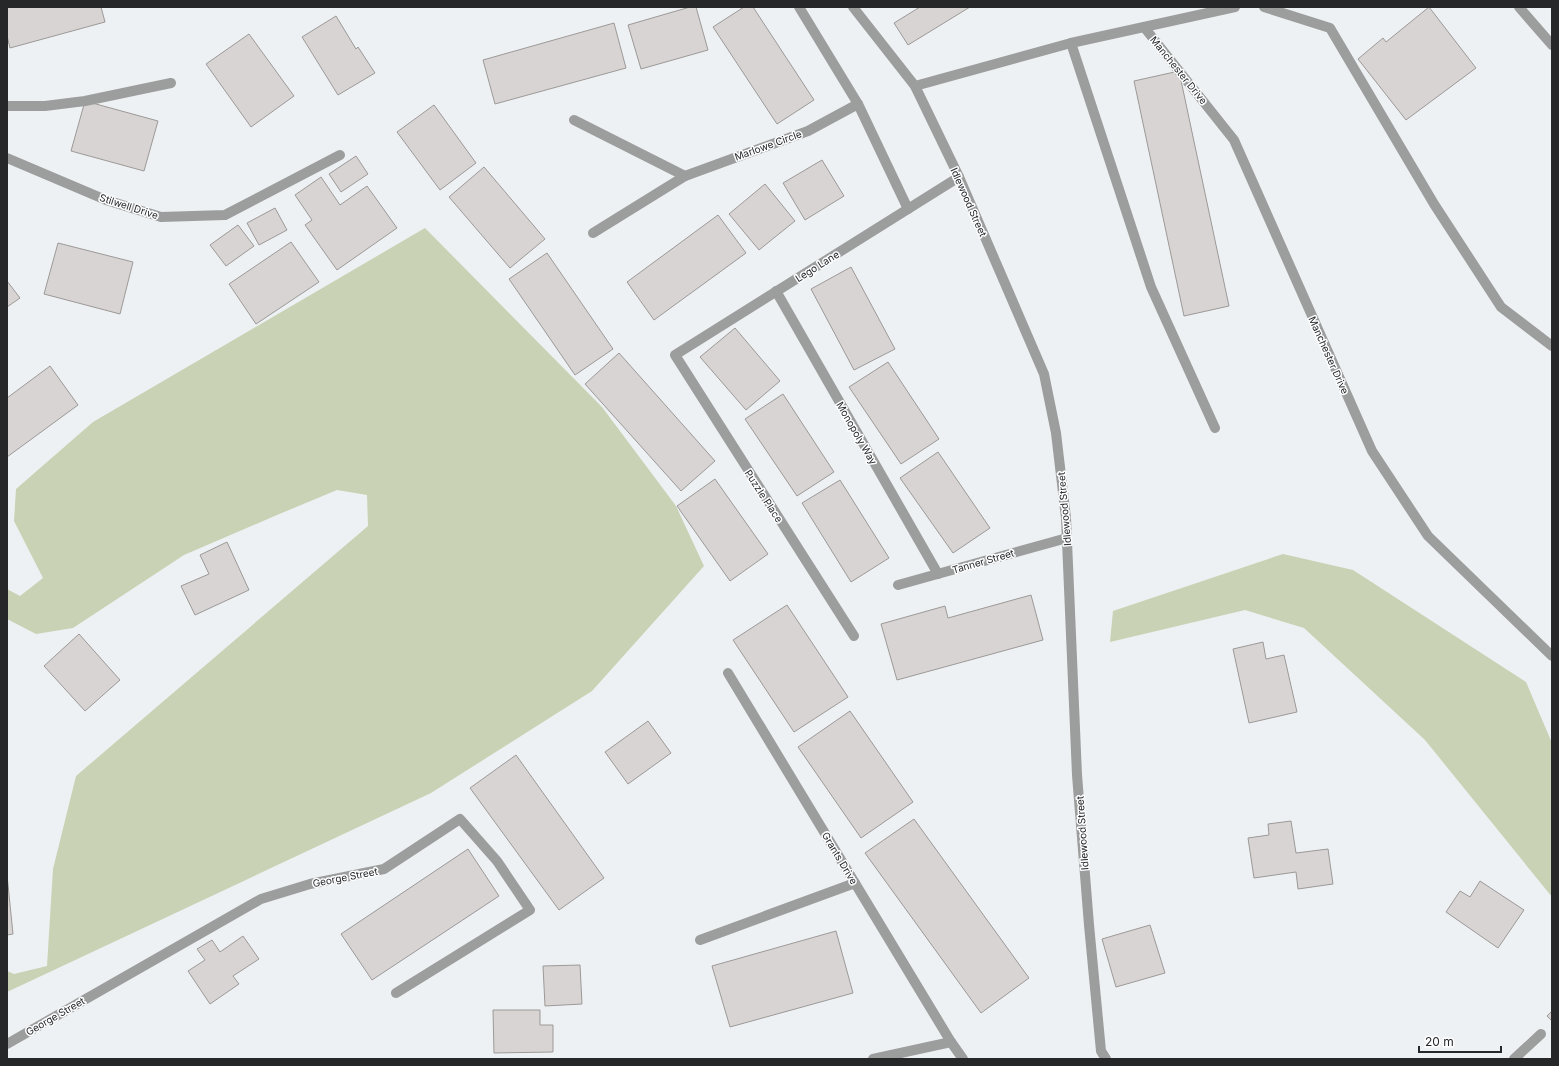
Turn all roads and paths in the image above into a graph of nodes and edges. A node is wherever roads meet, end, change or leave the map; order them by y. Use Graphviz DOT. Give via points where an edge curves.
graph roads {
  1 [pos="799,7"];
  2 [pos="853,7"];
  3 [pos="1235,7"];
  4 [pos="1264,7"];
  5 [pos="1519,7"];
  6 [pos="1144,27"];
  7 [pos="1071,43"];
  8 [pos="1552,46"];
  9 [pos="171,83"];
  10 [pos="915,86"];
  11 [pos="858,104"];
  12 [pos="7,106"];
  13 [pos="574,120"];
  14 [pos="340,156"];
  15 [pos="7,158"];
  16 [pos="685,176"];
  17 [pos="959,178"];
  18 [pos="908,209"];
  19 [pos="593,233"];
  20 [pos="776,291"];
  21 [pos="1552,346"];
  22 [pos="675,355"];
  23 [pos="1215,428"];
  24 [pos="1067,538"];
  25 [pos="938,574"];
  26 [pos="898,585"];
  27 [pos="854,636"];
  28 [pos="1552,656"];
  29 [pos="728,673"];
  30 [pos="855,883"];
  31 [pos="700,940"];
  32 [pos="396,993"];
  33 [pos="1541,1034"];
  34 [pos="952,1042"];
  35 [pos="7,1044"];
  36 [pos="873,1059"];
  37 [pos="963,1059"];
  38 [pos="1106,1059"];
  39 [pos="1514,1059"];
  1 -- 11 [label="street"];
  2 -- 10 [label="street, Idlewood Street"];
  3 -- 6 [label="street, Manchester Drive"];
  4 -- 21 [label="street" via="1330,28 1434,204 1501,307"];
  5 -- 8 [label="street"];
  6 -- 7 [label="street, Manchester Drive"];
  6 -- 28 [label="street, Manchester Drive" via="1234,140 1372,451 1428,536"];
  7 -- 10 [label="street, Manchester Drive"];
  7 -- 23 [label="street" via="1151,287"];
  9 -- 12 [label="street" via="45,106"];
  10 -- 17 [label="street, Idlewood Street"];
  11 -- 16 [label="street, Marlowe Circle" via="808,131"];
  11 -- 18 [label="street"];
  13 -- 16 [label="street"];
  14 -- 15 [label="street, Stilwell Drive" via="225,215 161,217 106,200"];
  16 -- 19 [label="street, Marlowe Circle"];
  17 -- 18 [label="street, Lego Lane"];
  17 -- 24 [label="street, Idlewood Street" via="1044,374 1056,433"];
  18 -- 20 [label="street, Lego Lane"];
  20 -- 22 [label="street, Lego Lane"];
  20 -- 25 [label="street, Monopoly Way"];
  22 -- 27 [label="street, Puzzle Place"];
  24 -- 25 [label="street, Tanner Street"];
  24 -- 38 [label="street, Idlewood Street" via="1080,806 1089,925 1102,1051"];
  25 -- 26 [label="street, Tanner Street"];
  29 -- 30 [label="street, Grants Drive"];
  30 -- 31 [label="street"];
  30 -- 34 [label="street, Grants Drive"];
  32 -- 35 [label="street, George Street" via="530,910 497,861 460,819 384,869 310,884 261,898"];
  33 -- 39 [label="street"];
  34 -- 36 [label="street"];
  34 -- 37 [label="street, Grants Drive"];
}
